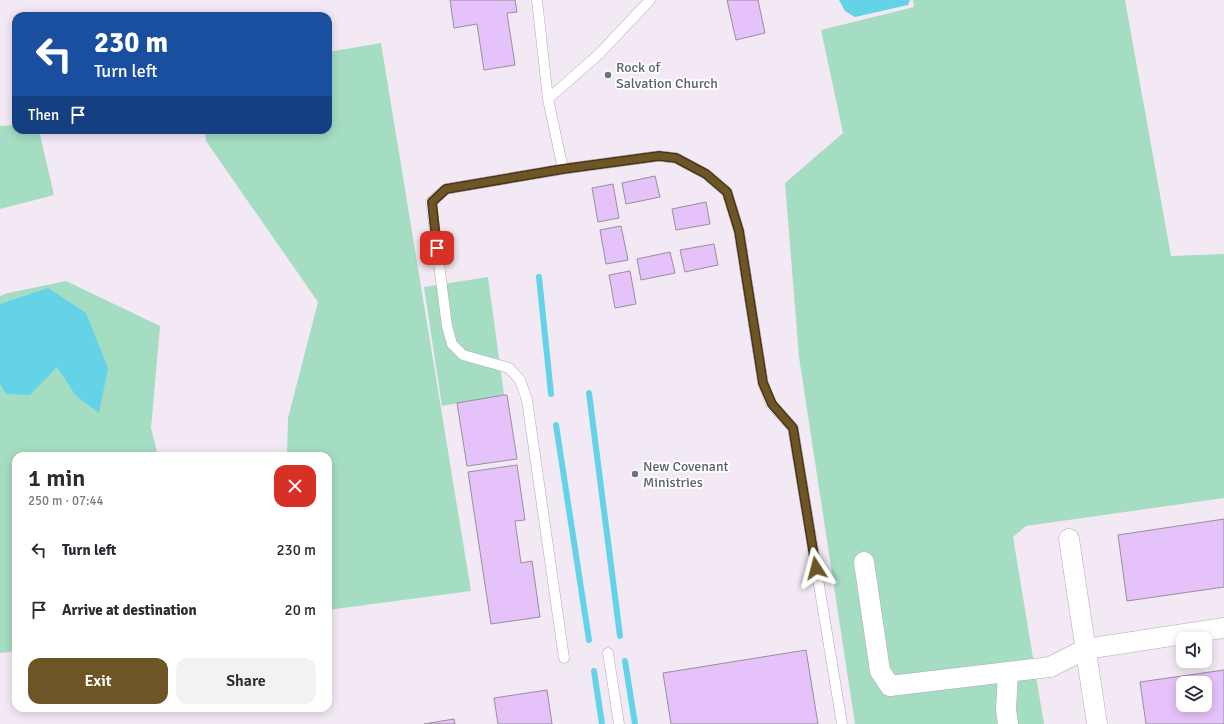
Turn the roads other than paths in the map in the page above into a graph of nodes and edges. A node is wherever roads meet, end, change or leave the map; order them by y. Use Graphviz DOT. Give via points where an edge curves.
graph roads {
  1 [pos="537,0"];
  2 [pos="650,0"];
  3 [pos="548,99"];
  4 [pos="563,169"];
  5 [pos="1069,539"];
  6 [pos="864,562"];
  7 [pos="1224,628"];
  8 [pos="1086,649"];
  9 [pos="608,653"];
  10 [pos="564,658"];
  11 [pos="1008,672"];
  12 [pos="619,724"];
  13 [pos="842,724"];
  14 [pos="1008,724"];
  15 [pos="1097,724"];
  1 -- 3 [label="lane"];
  2 -- 3 [label="lane" via="599,54"];
  3 -- 4 [label="lane"];
  4 -- 10 [label="lane" via="446,189 432,202 447,326 452,344 463,355 509,368 520,380 527,400"];
  4 -- 13 [label="lane" via="659,156 676,158 706,174 727,192 739,231 763,383 772,404 793,428"];
  5 -- 8 [label="street"];
  6 -- 11 [label="street" via="880,671 890,686"];
  7 -- 8 [label="street"];
  8 -- 11 [label="street" via="1050,666"];
  8 -- 15 [label="street"];
  9 -- 12 [label="lane"];
  11 -- 14 [label="street"];
}
